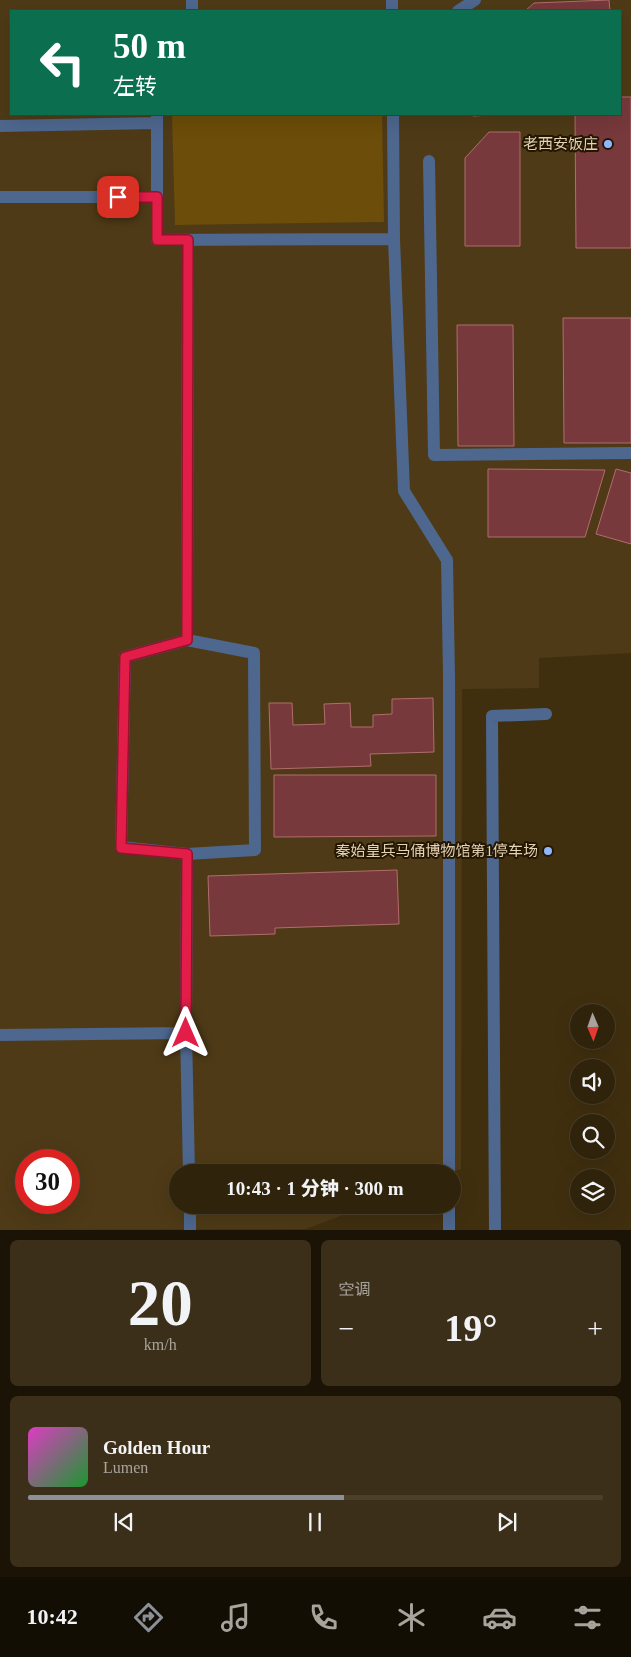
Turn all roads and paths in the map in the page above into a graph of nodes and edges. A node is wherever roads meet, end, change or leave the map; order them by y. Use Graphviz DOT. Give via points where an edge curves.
graph roads {
  1 [pos="475,0"];
  2 [pos="460,10"];
  3 [pos="393,115"];
  4 [pos="157,118"];
  5 [pos="0,126"];
  6 [pos="429,161"];
  7 [pos="0,197"];
  8 [pos="157,197"];
  9 [pos="394,238"];
  10 [pos="188,240"];
  11 [pos="631,453"];
  12 [pos="187,640"];
  13 [pos="546,714"];
  14 [pos="187,854"];
  15 [pos="186,1033"];
  16 [pos="0,1035"];
  17 [pos="189,1164"];
  18 [pos="449,1164"];
  19 [pos="190,1214"];
  20 [pos="449,1214"];
  21 [pos="190,1230"];
  22 [pos="449,1230"];
  23 [pos="495,1230"];
  1 -- 2 [label="street"];
  3 -- 9 [label="street"];
  4 -- 5 [label="street"];
  4 -- 8 [label="street"];
  6 -- 11 [label="street" via="434,454"];
  7 -- 8 [label="street"];
  8 -- 10 [label="street" via="157,240"];
  9 -- 10 [label="street"];
  9 -- 18 [label="street" via="404,491 447,560"];
  10 -- 12 [label="street"];
  12 -- 14 [label="street" via="125,657 121,848"];
  12 -- 14 [label="street" via="254,653 255,850"];
  13 -- 23 [label="street" via="492,716"];
  14 -- 15 [label="street"];
  15 -- 16 [label="street"];
  15 -- 17 [label="street"];
  19 -- 21 [label="street"];
  20 -- 22 [label="street"];
}
